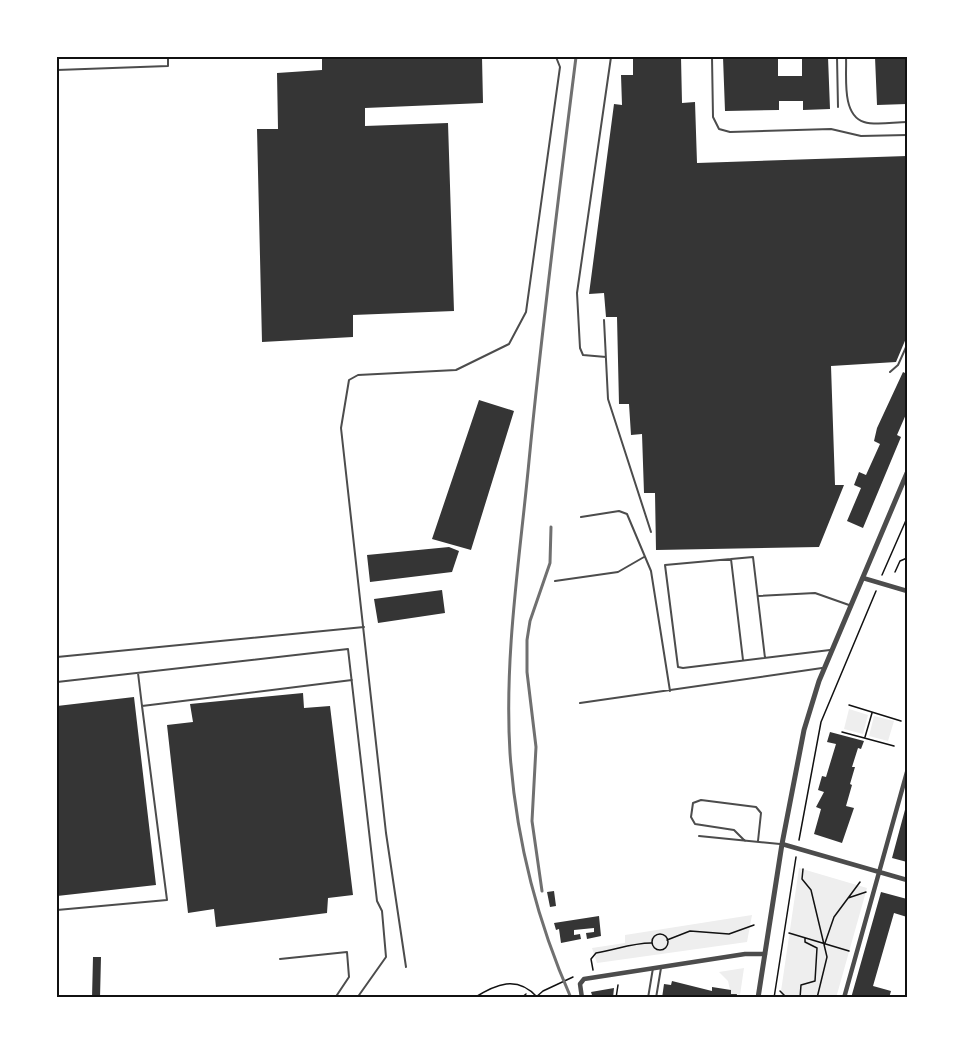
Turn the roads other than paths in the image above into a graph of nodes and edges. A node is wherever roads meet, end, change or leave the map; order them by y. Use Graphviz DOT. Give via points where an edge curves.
graph roads {
  1 [pos="168,57"];
  2 [pos="556,57"];
  3 [pos="611,57"];
  4 [pos="712,57"];
  5 [pos="837,57"];
  6 [pos="846,57"];
  7 [pos="57,70"];
  8 [pos="838,107"];
  9 [pos="907,122"];
  10 [pos="907,135"];
  11 [pos="604,320"];
  12 [pos="907,345"];
  13 [pos="606,357"];
  14 [pos="890,372"];
  15 [pos="907,473"];
  16 [pos="581,517"];
  17 [pos="651,532"];
  18 [pos="644,557"];
  19 [pos="731,559"];
  20 [pos="863,578"];
  21 [pos="555,581"];
  22 [pos="907,591"];
  23 [pos="758,596"];
  24 [pos="851,606"];
  25 [pos="364,627"];
  26 [pos="832,650"];
  27 [pos="57,657"];
  28 [pos="765,658"];
  29 [pos="743,661"];
  30 [pos="825,668"];
  31 [pos="138,673"];
  32 [pos="352,680"];
  33 [pos="57,682"];
  34 [pos="670,691"];
  35 [pos="580,703"];
  36 [pos="142,706"];
  37 [pos="907,772"];
  38 [pos="699,836"];
  39 [pos="745,841"];
  40 [pos="758,841"];
  41 [pos="782,844"];
  42 [pos="880,872"];
  43 [pos="907,880"];
  44 [pos="57,910"];
  45 [pos="765,954"];
  46 [pos="280,959"];
  47 [pos="661,967"];
  48 [pos="406,968"];
  49 [pos="653,968"];
  50 [pos="335,998"];
  51 [pos="357,998"];
  52 [pos="582,998"];
  53 [pos="648,998"];
  54 [pos="656,998"];
  55 [pos="758,998"];
  56 [pos="844,998"];
  1 -- 7 [label="lane" via="168,66"];
  2 -- 25 [label="lane" via="560,67 526,312 509,344 456,370 358,375 349,380 341,428"];
  3 -- 13 [label="lane" via="577,293 583,355"];
  4 -- 10 [label="lane" via="713,117 719,129 831,129 861,136"];
  5 -- 8 [label="lane"];
  6 -- 9 [label="lane" via="848,106 854,116 864,122"];
  11 -- 13 [label="lane"];
  12 -- 14 [label="lane" via="898,365"];
  13 -- 17 [label="lane" via="608,399"];
  15 -- 20 [label="street"];
  16 -- 18 [label="lane" via="619,511 627,514"];
  18 -- 21 [label="lane" via="618,572"];
  18 -- 34 [label="lane" via="651,571"];
  19 -- 23 [label="lane" via="753,557"];
  19 -- 29 [label="lane"];
  19 -- 29 [label="lane" via="665,565 674,653 676,664 683,668"];
  20 -- 22 [label="street"];
  20 -- 24 [label="street"];
  23 -- 24 [label="lane" via="815,593"];
  23 -- 28 [label="lane"];
  24 -- 26 [label="street"];
  25 -- 27 [label="lane"];
  25 -- 48 [label="lane" via="386,833"];
  26 -- 28 [label="lane"];
  26 -- 30 [label="street"];
  28 -- 29 [label="lane"];
  30 -- 34 [label="lane"];
  30 -- 41 [label="street" via="804,730"];
  31 -- 32 [label="lane" via="348,649"];
  31 -- 33 [label="lane"];
  31 -- 36 [label="lane"];
  32 -- 36 [label="lane"];
  32 -- 51 [label="lane" via="386,957"];
  34 -- 35 [label="lane"];
  36 -- 44 [label="lane" via="167,900"];
  37 -- 42 [label="street"];
  38 -- 39 [label="lane"];
  39 -- 40 [label="lane"];
  39 -- 40 [label="lane" via="734,830 695,824 691,817 693,803 701,800 756,807 761,813"];
  40 -- 41 [label="lane"];
  41 -- 42 [label="street"];
  41 -- 45 [label="street"];
  42 -- 43 [label="street"];
  42 -- 56 [label="street"];
  45 -- 47 [label="street"];
  45 -- 55 [label="street"];
  46 -- 50 [label="lane" via="346,952 349,976"];
  47 -- 49 [label="street"];
  47 -- 54 [label="lane"];
  49 -- 52 [label="street" via="584,979 580,984"];
  49 -- 53 [label="lane"];
}
